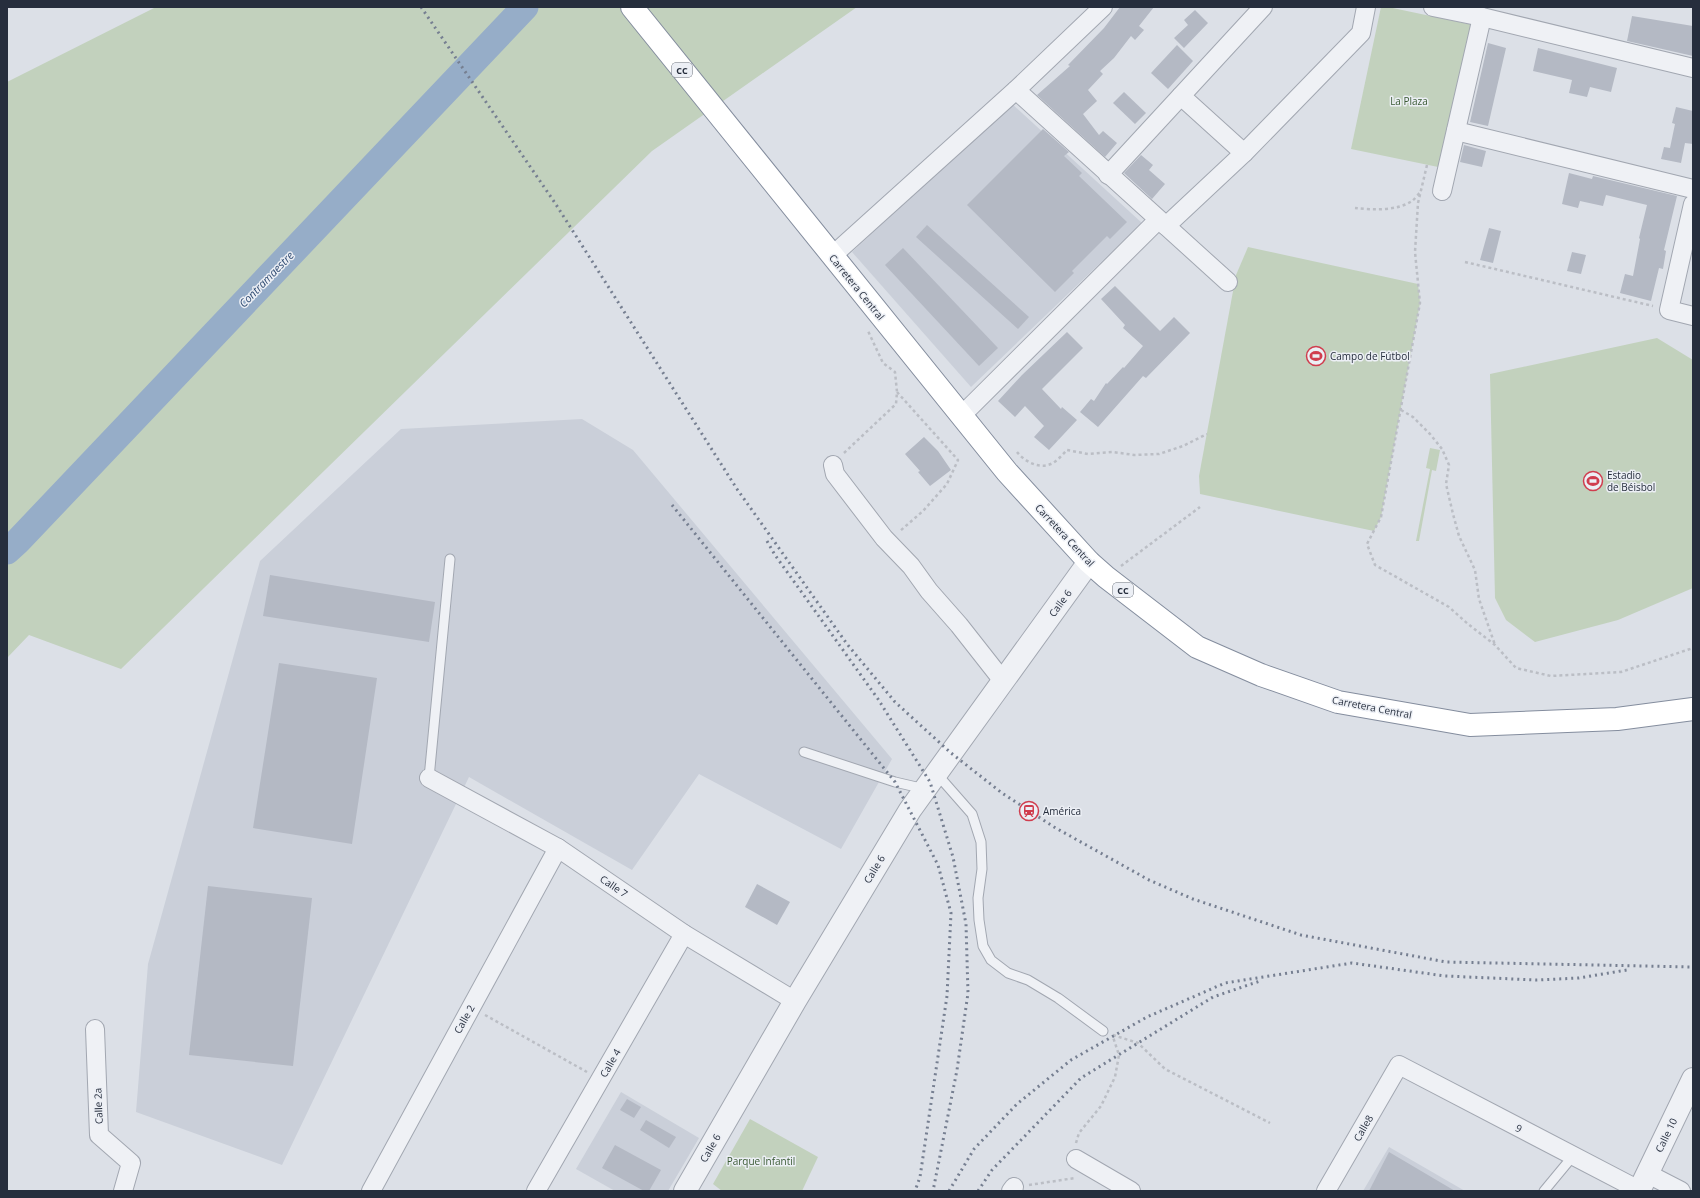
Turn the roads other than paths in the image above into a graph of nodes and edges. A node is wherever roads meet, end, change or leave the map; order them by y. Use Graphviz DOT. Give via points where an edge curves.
graph roads {
  1 [pos="632,7"];
  2 [pos="1103,7"];
  3 [pos="1263,7"];
  4 [pos="1366,7"];
  5 [pos="1433,7"];
  6 [pos="1472,13"];
  7 [pos="1693,68"];
  8 [pos="1016,90"];
  9 [pos="1181,96"];
  10 [pos="1456,131"];
  11 [pos="1244,153"];
  12 [pos="1108,175"];
  13 [pos="1693,189"];
  14 [pos="1442,191"];
  15 [pos="1693,204"];
  16 [pos="1162,223"];
  17 [pos="832,256"];
  18 [pos="1228,282"];
  19 [pos="1693,316"];
  20 [pos="961,416"];
  21 [pos="832,465"];
  22 [pos="450,559"];
  23 [pos="1089,562"];
  24 [pos="1003,680"];
  25 [pos="1693,709"];
  26 [pos="804,752"];
  27 [pos="429,778"];
  28 [pos="931,781"];
  29 [pos="558,848"];
  30 [pos="684,934"];
  31 [pos="795,1001"];
  32 [pos="95,1029"];
  33 [pos="1109,1034"];
  34 [pos="1399,1065"];
  35 [pos="1693,1079"];
  36 [pos="1573,1156"];
  37 [pos="1076,1159"];
  38 [pos="1642,1185"];
  39 [pos="689,1189"];
  40 [pos="123,1191"];
  41 [pos="370,1191"];
  42 [pos="536,1191"];
  43 [pos="1131,1191"];
  44 [pos="1326,1191"];
  45 [pos="1544,1191"];
  46 [pos="1681,1191"];
  1 -- 17 [label="highway, Carretera Central / CC"];
  2 -- 8 [label="street"];
  3 -- 9 [label="street"];
  4 -- 11 [label="street" via="1361,33"];
  5 -- 6 [label="street"];
  6 -- 7 [label="street"];
  6 -- 10 [label="street"];
  8 -- 12 [label="street"];
  8 -- 17 [label="street"];
  9 -- 11 [label="street"];
  9 -- 12 [label="street"];
  10 -- 13 [label="street"];
  10 -- 14 [label="street"];
  11 -- 16 [label="street"];
  12 -- 16 [label="street"];
  15 -- 19 [label="street" via="1669,310"];
  16 -- 18 [label="street"];
  16 -- 20 [label="street"];
  17 -- 20 [label="highway, Carretera Central / CC"];
  20 -- 23 [label="highway, Carretera Central / CC" via="1007,472"];
  21 -- 24 [label="street" via="835,474 890,545 911,566"];
  22 -- 27 [label="lane"];
  23 -- 24 [label="street, Calle 6"];
  23 -- 25 [label="highway, Carretera Central / CC" via="1197,647 1261,675 1338,702 1470,725 1618,719"];
  24 -- 28 [label="street, Calle 6"];
  26 -- 28 [label="lane" via="895,782"];
  27 -- 29 [label="street, Calle 7"];
  28 -- 31 [label="street, Calle 6" via="910,810"];
  28 -- 33 [label="lane" via="972,814 981,842 979,920 983,946 991,960 1008,973 1028,980 1058,998"];
  29 -- 30 [label="street, Calle 7"];
  29 -- 41 [label="street, Calle 2"];
  30 -- 31 [label="street, Calle 7"];
  30 -- 42 [label="street, Calle 4"];
  31 -- 39 [label="street, Calle 6"];
  32 -- 40 [label="street, Calle 2a" via="99,1135 131,1163"];
  34 -- 36 [label="street, 9"];
  34 -- 44 [label="street, Calle8"];
  35 -- 38 [label="street, Calle 10"];
  36 -- 38 [label="street, 9"];
  36 -- 45 [label="lane"];
  37 -- 43 [label="street"];
  38 -- 46 [label="street, 9"];
}
